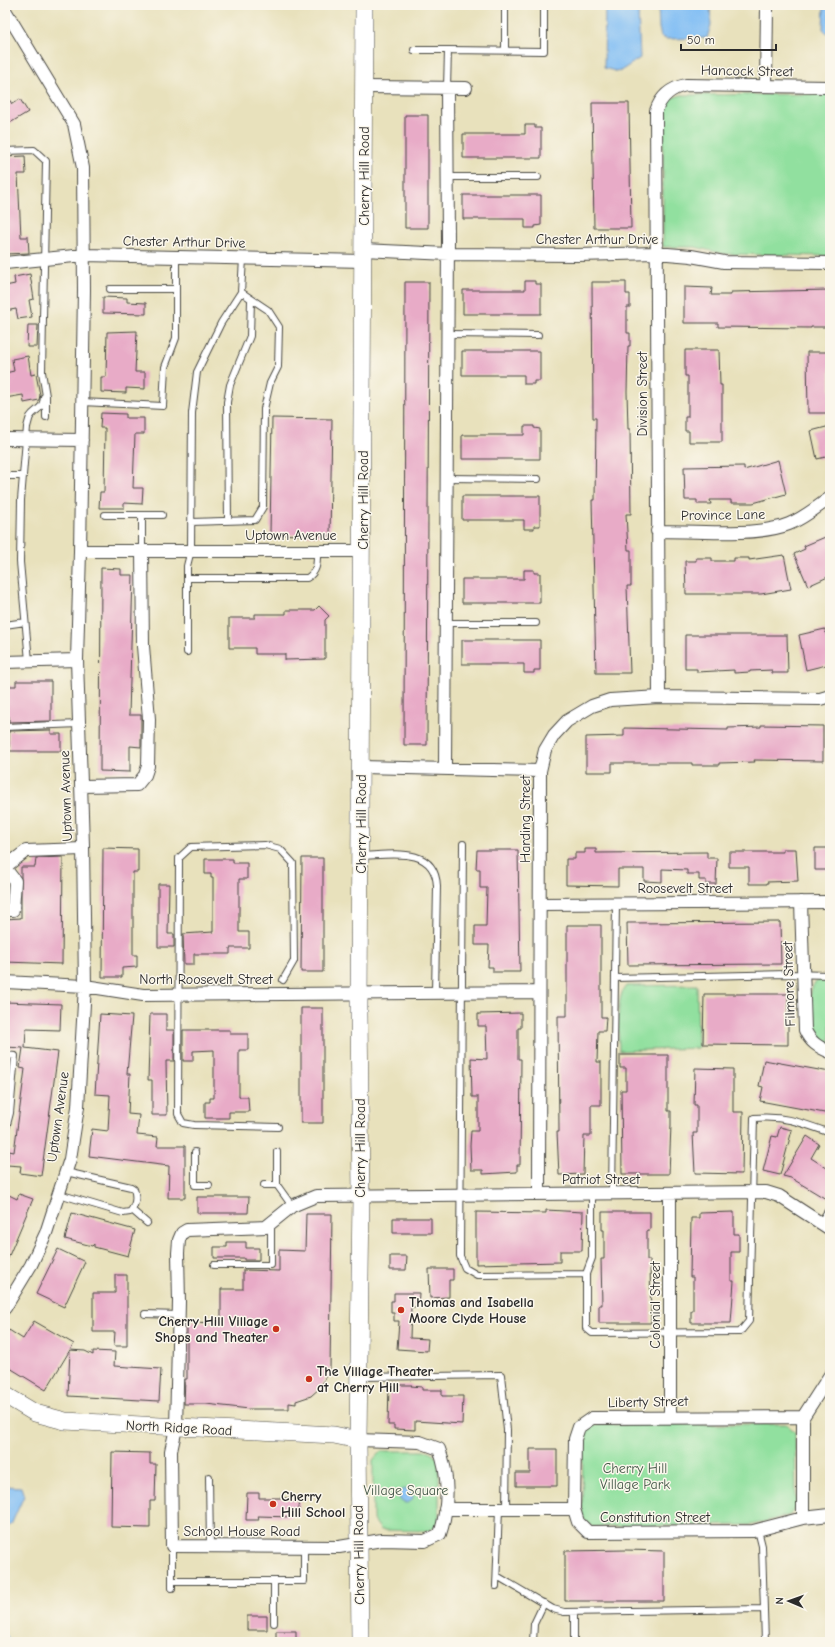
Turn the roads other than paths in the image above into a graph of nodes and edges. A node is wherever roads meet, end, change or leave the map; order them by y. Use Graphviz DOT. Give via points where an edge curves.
graph roads {
  1 [pos="364,5"];
  2 [pos="505,5"];
  3 [pos="544,5"];
  4 [pos="767,5"];
  5 [pos="5,10"];
  6 [pos="414,50"];
  7 [pos="448,50"];
  8 [pos="505,50"];
  9 [pos="364,86"];
  10 [pos="766,86"];
  11 [pos="830,87"];
  12 [pos="447,88"];
  13 [pos="466,88"];
  14 [pos="666,94"];
  15 [pos="5,151"];
  16 [pos="448,177"];
  17 [pos="538,178"];
  18 [pos="656,253"];
  19 [pos="448,254"];
  20 [pos="84,255"];
  21 [pos="364,256"];
  22 [pos="176,257"];
  23 [pos="44,258"];
  24 [pos="243,259"];
  25 [pos="5,263"];
  26 [pos="830,263"];
  27 [pos="110,289"];
  28 [pos="175,289"];
  29 [pos="241,292"];
  30 [pos="251,300"];
  31 [pos="448,334"];
  32 [pos="538,335"];
  33 [pos="44,385"];
  34 [pos="82,402"];
  35 [pos="46,417"];
  36 [pos="5,440"];
  37 [pos="26,440"];
  38 [pos="82,440"];
  39 [pos="5,476"];
  40 [pos="23,476"];
  41 [pos="447,478"];
  42 [pos="538,479"];
  43 [pos="830,498"];
  44 [pos="105,514"];
  45 [pos="142,515"];
  46 [pos="162,515"];
  47 [pos="228,520"];
  48 [pos="191,522"];
  49 [pos="657,531"];
  50 [pos="80,550"];
  51 [pos="142,550"];
  52 [pos="191,550"];
  53 [pos="317,550"];
  54 [pos="363,551"];
  55 [pos="187,578"];
  56 [pos="25,622"];
  57 [pos="446,623"];
  58 [pos="536,623"];
  59 [pos="5,625"];
  60 [pos="187,652"];
  61 [pos="77,660"];
  62 [pos="29,661"];
  63 [pos="5,662"];
  64 [pos="830,696"];
  65 [pos="658,698"];
  66 [pos="79,724"];
  67 [pos="5,727"];
  68 [pos="362,767"];
  69 [pos="445,768"];
  70 [pos="540,770"];
  71 [pos="81,786"];
  72 [pos="463,844"];
  73 [pos="83,849"];
  74 [pos="361,856"];
  75 [pos="5,868"];
  76 [pos="801,902"];
  77 [pos="830,902"];
  78 [pos="616,903"];
  79 [pos="540,904"];
  80 [pos="5,910"];
  81 [pos="802,976"];
  82 [pos="830,976"];
  83 [pos="615,978"];
  84 [pos="284,980"];
  85 [pos="5,982"];
  86 [pos="85,986"];
  87 [pos="360,992"];
  88 [pos="435,992"];
  89 [pos="462,992"];
  90 [pos="539,992"];
  91 [pos="179,995"];
  92 [pos="830,1052"];
  93 [pos="5,1055"];
  94 [pos="278,1127"];
  95 [pos="5,1132"];
  96 [pos="830,1133"];
  97 [pos="195,1152"];
  98 [pos="277,1152"];
  99 [pos="66,1172"];
  100 [pos="209,1185"];
  101 [pos="264,1185"];
  102 [pos="277,1185"];
  103 [pos="751,1192"];
  104 [pos="670,1193"];
  105 [pos="59,1194"];
  106 [pos="539,1194"];
  107 [pos="592,1194"];
  108 [pos="612,1194"];
  109 [pos="461,1195"];
  110 [pos="361,1196"];
  111 [pos="292,1206"];
  112 [pos="830,1208"];
  113 [pos="132,1210"];
  114 [pos="147,1223"];
  115 [pos="271,1223"];
  116 [pos="825,1226"];
  117 [pos="214,1265"];
  118 [pos="586,1274"];
  119 [pos="7,1301"];
  120 [pos="145,1314"];
  121 [pos="179,1314"];
  122 [pos="670,1333"];
  123 [pos="830,1375"];
  124 [pos="358,1377"];
  125 [pos="5,1395"];
  126 [pos="670,1416"];
  127 [pos="803,1417"];
  128 [pos="176,1428"];
  129 [pos="358,1440"];
  130 [pos="209,1476"];
  131 [pos="445,1509"];
  132 [pos="502,1509"];
  133 [pos="574,1509"];
  134 [pos="830,1515"];
  135 [pos="803,1518"];
  136 [pos="758,1530"];
  137 [pos="359,1544"];
  138 [pos="172,1546"];
  139 [pos="210,1546"];
  140 [pos="304,1546"];
  141 [pos="497,1576"];
  142 [pos="274,1581"];
  143 [pos="496,1586"];
  144 [pos="544,1603"];
  145 [pos="764,1609"];
  146 [pos="574,1612"];
  147 [pos="274,1623"];
  148 [pos="360,1642"];
  149 [pos="533,1642"];
  150 [pos="574,1642"];
  151 [pos="765,1642"];
  1 -- 9 [label="main road, Cherry Hill Road"];
  2 -- 8 [label="lane"];
  3 -- 8 [label="lane" via="544,51"];
  4 -- 10 [label="street"];
  5 -- 20 [label="street" via="74,124 82,168"];
  6 -- 7 [label="lane"];
  7 -- 8 [label="lane"];
  7 -- 12 [label="lane"];
  9 -- 12 [label="street"];
  9 -- 21 [label="main road, Cherry Hill Road"];
  10 -- 11 [label="street, Hancock Street"];
  10 -- 14 [label="street, Hancock Street" via="686,85"];
  12 -- 13 [label="street"];
  12 -- 16 [label="street"];
  14 -- 18 [label="street, Division Street" via="656,111"];
  15 -- 23 [label="lane" via="34,150 46,161"];
  16 -- 17 [label="lane"];
  16 -- 19 [label="street"];
  18 -- 19 [label="street, Chester Arthur Drive"];
  18 -- 26 [label="street, Chester Arthur Drive" via="724,262"];
  18 -- 49 [label="street, Division Street"];
  19 -- 21 [label="street, Chester Arthur Drive"];
  19 -- 31 [label="street"];
  20 -- 22 [label="street, Chester Arthur Drive"];
  20 -- 23 [label="street, Chester Arthur Drive"];
  20 -- 34 [label="street"];
  21 -- 24 [label="street, Chester Arthur Drive"];
  21 -- 54 [label="main road, Cherry Hill Road"];
  22 -- 24 [label="street, Chester Arthur Drive"];
  22 -- 28 [label="lane"];
  23 -- 25 [label="street, Chester Arthur Drive"];
  23 -- 33 [label="lane"];
  24 -- 29 [label="lane"];
  27 -- 28 [label="lane"];
  28 -- 34 [label="lane" via="176,338 165,367 163,406"];
  29 -- 30 [label="lane"];
  29 -- 48 [label="lane" via="221,323 197,372 192,413"];
  30 -- 47 [label="lane" via="250,336 230,385 227,402"];
  30 -- 47 [label="lane" via="268,310 279,326 278,367 270,383 264,409 263,507 255,520"];
  31 -- 32 [label="lane"];
  31 -- 41 [label="street"];
  33 -- 35 [label="lane"];
  33 -- 37 [label="lane" via="43,403 38,411 30,416"];
  34 -- 38 [label="street"];
  36 -- 37 [label="street"];
  37 -- 38 [label="street"];
  37 -- 40 [label="lane"];
  38 -- 50 [label="street"];
  39 -- 40 [label="lane"];
  40 -- 56 [label="lane" via="20,562"];
  41 -- 42 [label="lane"];
  41 -- 57 [label="street"];
  43 -- 49 [label="street, Province Lane" via="802,518 769,530"];
  44 -- 45 [label="lane"];
  45 -- 46 [label="lane"];
  45 -- 51 [label="lane"];
  47 -- 48 [label="lane"];
  48 -- 52 [label="lane"];
  49 -- 65 [label="street, Division Street"];
  50 -- 51 [label="street, Uptown Avenue"];
  50 -- 61 [label="street, Uptown Avenue"];
  51 -- 52 [label="street, Uptown Avenue"];
  51 -- 71 [label="street" via="143,646 149,719 148,766 138,785"];
  52 -- 53 [label="street, Uptown Avenue"];
  52 -- 55 [label="lane"];
  53 -- 54 [label="street, Uptown Avenue"];
  53 -- 55 [label="lane" via="317,566 314,574 307,578"];
  54 -- 68 [label="main road, Cherry Hill Road"];
  55 -- 60 [label="lane"];
  56 -- 59 [label="lane"];
  56 -- 62 [label="lane"];
  57 -- 58 [label="lane"];
  57 -- 69 [label="street"];
  61 -- 62 [label="street"];
  61 -- 66 [label="street, Uptown Avenue"];
  62 -- 63 [label="street"];
  64 -- 65 [label="street, Harding Street" via="820,699"];
  65 -- 70 [label="street, Harding Street" via="610,700 592,706 568,720 545,750"];
  66 -- 67 [label="lane"];
  66 -- 71 [label="street, Uptown Avenue"];
  68 -- 69 [label="street"];
  68 -- 74 [label="main road, Cherry Hill Road"];
  69 -- 70 [label="street"];
  70 -- 79 [label="street, Harding Street"];
  71 -- 73 [label="street, Uptown Avenue"];
  72 -- 89 [label="lane"];
  73 -- 75 [label="street" via="26,851"];
  73 -- 86 [label="street, Uptown Avenue"];
  74 -- 87 [label="main road, Cherry Hill Road"];
  74 -- 88 [label="lane" via="421,857 435,871"];
  75 -- 80 [label="street" via="15,881 13,910"];
  76 -- 77 [label="street, Roosevelt Street"];
  76 -- 78 [label="street, Roosevelt Street"];
  76 -- 81 [label="street, Filmore Street"];
  78 -- 79 [label="street, Roosevelt Street"];
  78 -- 83 [label="lane"];
  79 -- 90 [label="street, Harding Street"];
  81 -- 82 [label="lane"];
  81 -- 83 [label="lane" via="786,974"];
  81 -- 92 [label="street, Filmore Street" via="805,1030 809,1040"];
  83 -- 108 [label="lane"];
  84 -- 91 [label="lane" via="294,961 293,863 280,849 265,846 191,847 179,858"];
  85 -- 86 [label="street, North Roosevelt Street"];
  86 -- 91 [label="street, North Roosevelt Street" via="143,995"];
  86 -- 99 [label="street, Uptown Avenue" via="78,1107"];
  87 -- 88 [label="street"];
  87 -- 91 [label="street, North Roosevelt Street"];
  87 -- 110 [label="main road, Cherry Hill Road"];
  88 -- 89 [label="street"];
  89 -- 90 [label="street"];
  89 -- 109 [label="lane"];
  90 -- 106 [label="street, Harding Street"];
  91 -- 94 [label="lane" via="178,1114 183,1123"];
  93 -- 95 [label="lane" via="15,1056 10,1112"];
  96 -- 103 [label="lane" via="796,1120 767,1116 754,1118"];
  97 -- 100 [label="lane" via="194,1185"];
  98 -- 102 [label="lane"];
  99 -- 105 [label="street, Uptown Avenue"];
  99 -- 113 [label="lane" via="131,1187 136,1196"];
  101 -- 102 [label="lane"];
  102 -- 111 [label="lane"];
  103 -- 104 [label="street, Patriot Street"];
  103 -- 116 [label="street, Patriot Street" via="766,1192 779,1196"];
  103 -- 122 [label="lane" via="749,1321 740,1332"];
  104 -- 108 [label="street, Patriot Street"];
  104 -- 122 [label="street, Colonial Street"];
  105 -- 113 [label="lane" via="123,1213"];
  105 -- 119 [label="street, Uptown Avenue" via="46,1233"];
  106 -- 107 [label="street, Patriot Street"];
  106 -- 109 [label="street, Patriot Street"];
  107 -- 108 [label="street, Patriot Street"];
  107 -- 118 [label="lane" via="592,1258"];
  109 -- 110 [label="street, Patriot Street"];
  109 -- 118 [label="lane" via="460,1256 465,1268 477,1275"];
  110 -- 111 [label="street, Patriot Street" via="316,1196"];
  110 -- 124 [label="main road, Cherry Hill Road"];
  111 -- 115 [label="street, Patriot Street"];
  112 -- 116 [label="lane"];
  113 -- 114 [label="lane"];
  115 -- 117 [label="lane" via="271,1265"];
  115 -- 121 [label="street, School House Road" via="266,1227 187,1230 182,1233 178,1253"];
  118 -- 122 [label="lane" via="586,1328 592,1333"];
  120 -- 121 [label="lane"];
  121 -- 128 [label="street, School House Road"];
  122 -- 126 [label="street, Colonial Street"];
  123 -- 127 [label="street"];
  124 -- 129 [label="main road, Cherry Hill Road"];
  124 -- 132 [label="lane" via="501,1375 507,1430"];
  125 -- 128 [label="main road, North Ridge Road" via="35,1413 65,1422"];
  126 -- 127 [label="street, Liberty Street"];
  126 -- 133 [label="street, Liberty Street" via="592,1418 578,1427 575,1439"];
  127 -- 135 [label="street"];
  128 -- 129 [label="main road, North Ridge Road" via="334,1435"];
  128 -- 138 [label="street, School House Road" via="171,1451"];
  129 -- 131 [label="street" via="420,1442 439,1449 445,1465"];
  129 -- 137 [label="main road, Cherry Hill Road"];
  130 -- 139 [label="lane"];
  131 -- 132 [label="street"];
  131 -- 137 [label="street" via="440,1534 425,1541 382,1540"];
  132 -- 133 [label="street"];
  132 -- 141 [label="lane"];
  133 -- 136 [label="street, Constitution Street" via="578,1522 588,1532"];
  134 -- 135 [label="street, Constitution Street"];
  135 -- 136 [label="street, Constitution Street"];
  136 -- 145 [label="lane" via="762,1546"];
  137 -- 140 [label="street, School House Road" via="339,1547"];
  137 -- 148 [label="main road, Cherry Hill Road"];
  138 -- 139 [label="street, School House Road"];
  138 -- 142 [label="lane" via="172,1584"];
  139 -- 140 [label="street, School House Road"];
  140 -- 142 [label="lane" via="304,1581"];
  141 -- 143 [label="lane"];
  141 -- 144 [label="lane"];
  142 -- 147 [label="lane"];
  144 -- 146 [label="lane" via="553,1609"];
  144 -- 149 [label="lane" via="534,1624"];
  145 -- 146 [label="lane"];
  145 -- 151 [label="lane"];
  146 -- 150 [label="lane"];
}
